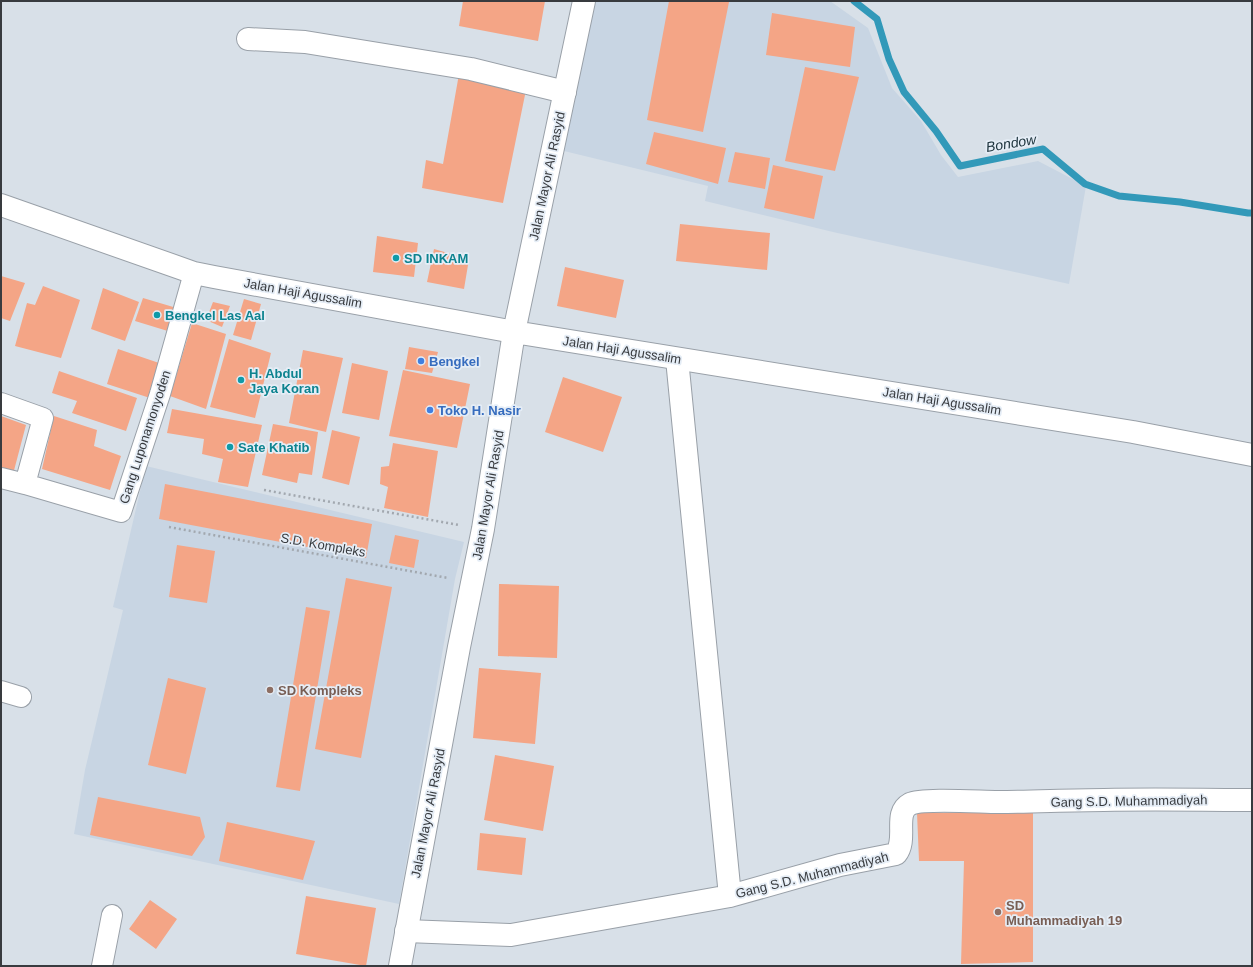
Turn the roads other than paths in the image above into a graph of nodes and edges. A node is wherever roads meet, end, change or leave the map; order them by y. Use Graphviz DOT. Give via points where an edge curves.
graph roads {
  1 [pos="584,1"];
  2 [pos="248,39"];
  3 [pos="565,92"];
  4 [pos="1,205"];
  5 [pos="194,273"];
  6 [pos="514,332"];
  7 [pos="677,359"];
  8 [pos="1,403"];
  9 [pos="1252,455"];
  10 [pos="1,478"];
  11 [pos="25,484"];
  12 [pos="1,691"];
  13 [pos="21,697"];
  14 [pos="1252,800"];
  15 [pos="730,896"];
  16 [pos="112,915"];
  17 [pos="406,931"];
  18 [pos="102,966"];
  19 [pos="400,966"];
  1 -- 3 [label="street, Jalan Mayor Ali Rasyid"];
  2 -- 3 [label="street" via="305,42 471,70"];
  3 -- 6 [label="street, Jalan Mayor Ali Rasyid"];
  4 -- 5 [label="street, Jalan Haji Agussalim"];
  5 -- 6 [label="street, Jalan Haji Agussalim"];
  5 -- 11 [label="street, Gang Luponamonyoden" via="160,394 121,512"];
  6 -- 7 [label="street, Jalan Haji Agussalim"];
  6 -- 17 [label="street, Jalan Mayor Ali Rasyid" via="483,529"];
  7 -- 9 [label="street, Jalan Haji Agussalim" via="1133,432"];
  7 -- 15 [label="street"];
  8 -- 11 [label="street" via="42,418"];
  10 -- 11 [label="street"];
  12 -- 13 [label="street"];
  14 -- 15 [label="street, Gang S.D. Muhammadiyah" via="926,801 910,804 904,811 901,818 902,838 896,854 840,865"];
  15 -- 17 [label="street, Gang S.D. Muhammadiyah" via="511,935"];
  16 -- 18 [label="street"];
  17 -- 19 [label="street, Jalan Mayor Ali Rasyid"];
}
